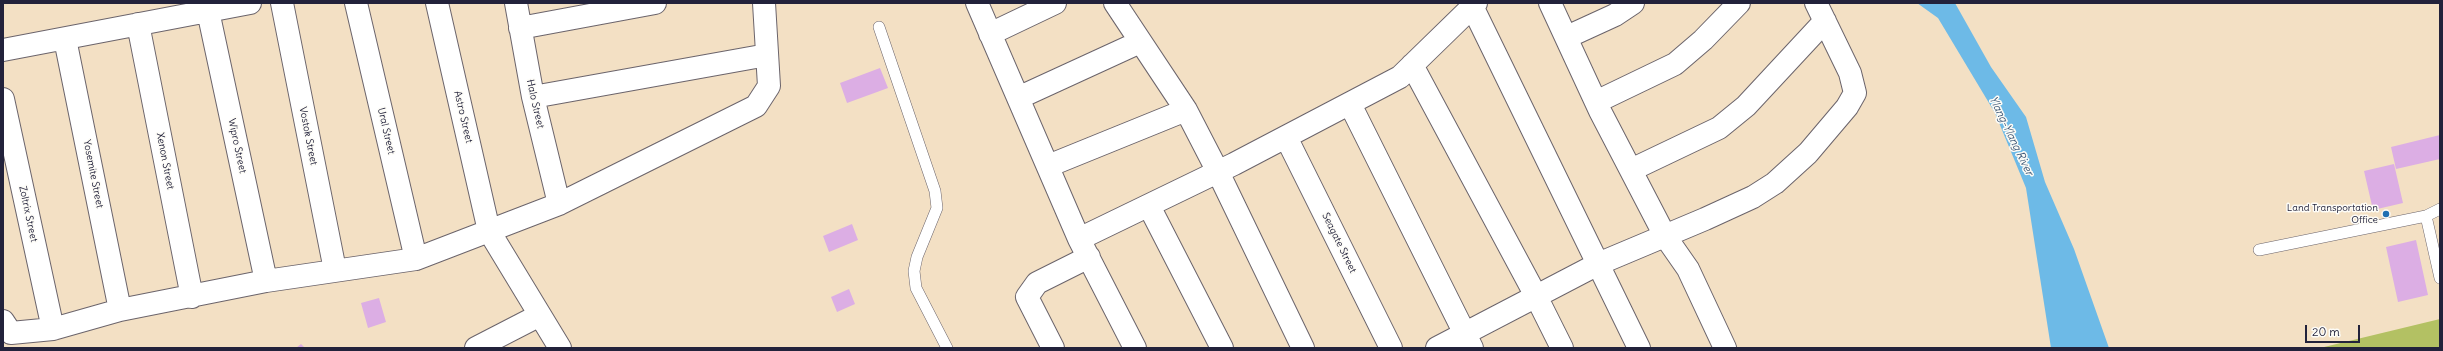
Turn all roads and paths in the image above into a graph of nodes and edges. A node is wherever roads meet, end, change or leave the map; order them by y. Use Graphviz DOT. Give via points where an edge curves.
graph roads {
  1 [pos="250,3"];
  2 [pos="282,3"];
  3 [pos="356,3"];
  4 [pos="437,3"];
  5 [pos="516,3"];
  6 [pos="655,3"];
  7 [pos="764,3"];
  8 [pos="977,3"];
  9 [pos="1055,3"];
  10 [pos="1115,3"];
  11 [pos="1550,3"];
  12 [pos="1633,3"];
  13 [pos="1740,3"];
  14 [pos="1474,5"];
  15 [pos="208,11"];
  16 [pos="1821,12"];
  17 [pos="138,24"];
  18 [pos="879,27"];
  19 [pos="520,28"];
  20 [pos="990,34"];
  21 [pos="1566,37"];
  22 [pos="65,38"];
  23 [pos="1140,42"];
  24 [pos="3,50"];
  25 [pos="767,55"];
  26 [pos="1412,65"];
  27 [pos="533,97"];
  28 [pos="1018,98"];
  29 [pos="3,100"];
  30 [pos="1596,102"];
  31 [pos="1350,104"];
  32 [pos="1186,110"];
  33 [pos="1286,138"];
  34 [pos="1048,166"];
  35 [pos="1631,170"];
  36 [pos="1218,172"];
  37 [pos="559,204"];
  38 [pos="1149,206"];
  39 [pos="2440,209"];
  40 [pos="2426,216"];
  41 [pos="489,231"];
  42 [pos="1666,236"];
  43 [pos="1084,248"];
  44 [pos="2259,250"];
  45 [pos="416,259"];
  46 [pos="1598,264"];
  47 [pos="335,270"];
  48 [pos="2440,278"];
  49 [pos="266,282"];
  50 [pos="1536,296"];
  51 [pos="192,297"];
  52 [pos="120,310"];
  53 [pos="540,315"];
  54 [pos="3,321"];
  55 [pos="53,329"];
  56 [pos="1469,341"];
  57 [pos="476,348"];
  58 [pos="560,348"];
  59 [pos="947,348"];
  60 [pos="1053,348"];
  61 [pos="1135,348"];
  62 [pos="1222,348"];
  63 [pos="1303,348"];
  64 [pos="1391,348"];
  65 [pos="1436,348"];
  66 [pos="1562,348"];
  67 [pos="1639,348"];
  68 [pos="1725,348"];
  1 -- 15 [label="street"];
  2 -- 47 [label="street, Vostok Street"];
  3 -- 45 [label="street, Ural Street"];
  4 -- 41 [label="street, Astro Street"];
  5 -- 19 [label="street, Halo Street"];
  6 -- 19 [label="street"];
  7 -- 25 [label="street"];
  8 -- 20 [label="street"];
  9 -- 20 [label="street"];
  10 -- 23 [label="street"];
  11 -- 21 [label="street"];
  12 -- 21 [label="street" via="1615,15"];
  13 -- 30 [label="street" via="1675,64"];
  14 -- 26 [label="street"];
  14 -- 46 [label="street"];
  15 -- 17 [label="street"];
  15 -- 49 [label="street, Wipro Street"];
  16 -- 35 [label="street" via="1746,106 1719,128"];
  16 -- 42 [label="street" via="1852,80 1855,93 1847,107 1808,153 1775,183 1753,197"];
  17 -- 22 [label="street"];
  17 -- 51 [label="street, Xenon Street"];
  18 -- 59 [label="lane" via="935,191 937,208 914,271 916,288"];
  19 -- 27 [label="street, Halo Street"];
  20 -- 28 [label="street"];
  21 -- 30 [label="street"];
  22 -- 24 [label="street"];
  22 -- 52 [label="street, Yosemite Street"];
  23 -- 28 [label="street"];
  23 -- 32 [label="street"];
  25 -- 27 [label="street"];
  25 -- 37 [label="street" via="769,86 756,106"];
  26 -- 31 [label="street" via="1400,77"];
  26 -- 50 [label="street"];
  27 -- 37 [label="street, Halo Street"];
  28 -- 34 [label="street"];
  29 -- 55 [label="street, Zoltrix Street"];
  30 -- 35 [label="street"];
  31 -- 33 [label="street"];
  31 -- 56 [label="street"];
  32 -- 34 [label="street"];
  32 -- 36 [label="street"];
  33 -- 36 [label="street"];
  33 -- 64 [label="street, Seagate Street"];
  34 -- 43 [label="street"];
  35 -- 42 [label="street"];
  36 -- 38 [label="street"];
  36 -- 63 [label="street"];
  37 -- 41 [label="street"];
  38 -- 43 [label="street"];
  38 -- 62 [label="street"];
  39 -- 40 [label="lane"];
  40 -- 44 [label="lane"];
  40 -- 48 [label="lane"];
  41 -- 45 [label="street"];
  41 -- 53 [label="street, Astro Street"];
  42 -- 46 [label="street"];
  42 -- 68 [label="street" via="1688,269"];
  43 -- 60 [label="street" via="1030,289 1027,297"];
  43 -- 61 [label="street"];
  45 -- 47 [label="street"];
  46 -- 50 [label="street"];
  46 -- 67 [label="street"];
  47 -- 49 [label="street"];
  49 -- 51 [label="street"];
  50 -- 56 [label="street"];
  50 -- 66 [label="street"];
  51 -- 52 [label="street"];
  52 -- 55 [label="street"];
  53 -- 57 [label="street"];
  53 -- 58 [label="street, Astro Street"];
  54 -- 55 [label="street" via="11,333"];
  56 -- 65 [label="street"];
}
